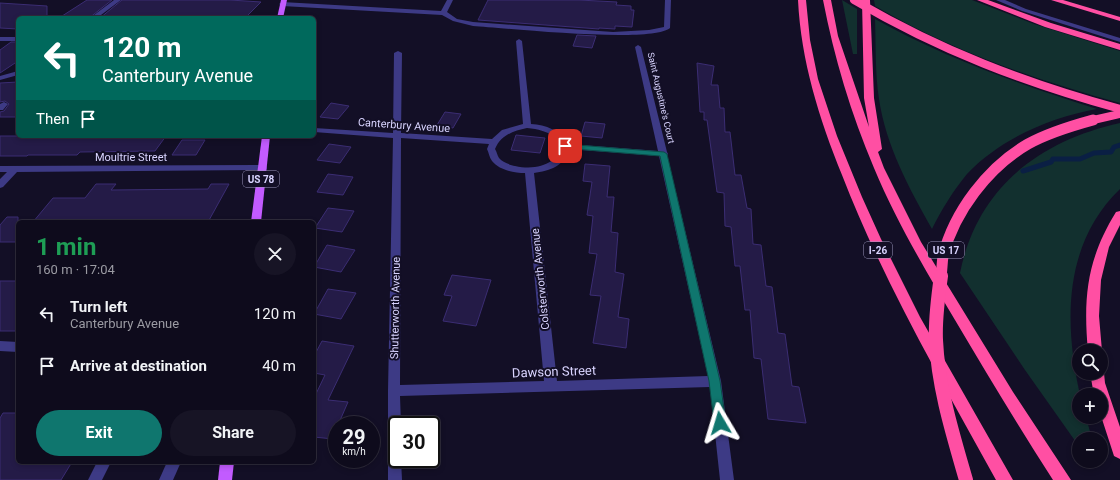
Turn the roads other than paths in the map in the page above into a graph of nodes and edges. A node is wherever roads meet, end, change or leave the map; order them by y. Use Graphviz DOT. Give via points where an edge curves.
graph roads {
  1 [pos="118,0"];
  2 [pos="335,0"];
  3 [pos="450,0"];
  4 [pos="668,0"];
  5 [pos="802,0"];
  6 [pos="854,0"];
  7 [pos="866,0"];
  8 [pos="981,0"];
  9 [pos="999,0"];
  10 [pos="1055,0"];
  11 [pos="283,2"];
  12 [pos="828,3"];
  13 [pos="330,7"];
  14 [pos="443,12"];
  15 [pos="96,16"];
  16 [pos="280,16"];
  17 [pos="1120,18"];
  18 [pos="0,39"];
  19 [pos="16,39"];
  20 [pos="1120,40"];
  21 [pos="519,41"];
  22 [pos="638,47"];
  23 [pos="1120,47"];
  24 [pos="398,53"];
  25 [pos="16,74"];
  26 [pos="0,78"];
  27 [pos="1120,109"];
  28 [pos="1120,114"];
  29 [pos="527,126"];
  30 [pos="316,130"];
  31 [pos="398,136"];
  32 [pos="266,138"];
  33 [pos="493,142"];
  34 [pos="565,146"];
  35 [pos="664,154"];
  36 [pos="263,168"];
  37 [pos="879,168"];
  38 [pos="0,169"];
  39 [pos="15,169"];
  40 [pos="529,171"];
  41 [pos="0,185"];
  42 [pos="1120,215"];
  43 [pos="256,220"];
  44 [pos="1094,344"];
  45 [pos="0,346"];
  46 [pos="16,347"];
  47 [pos="1098,380"];
  48 [pos="715,381"];
  49 [pos="551,386"];
  50 [pos="394,391"];
  51 [pos="1120,451"];
  52 [pos="103,464"];
  53 [pos="173,464"];
  54 [pos="227,464"];
  55 [pos="95,480"];
  56 [pos="166,480"];
  57 [pos="225,480"];
  58 [pos="395,480"];
  59 [pos="727,480"];
  60 [pos="966,480"];
  61 [pos="1005,480"];
  62 [pos="1063,480"];
  1 -- 15 [label="street"];
  2 -- 13 [label="street"];
  3 -- 14 [label="street"];
  4 -- 14 [label="street" via="667,28 662,31 629,31 614,34 473,24 455,20"];
  5 -- 61 [label="highway, I-26, bridge" via="804,34 810,64 827,124 847,177 881,255 915,322"];
  6 -- 27 [label="highway, bridge" via="932,42 987,66"];
  7 -- 37 [label="highway" via="868,98"];
  8 -- 23 [label="highway" via="1048,25"];
  9 -- 20 [label="street"];
  10 -- 17 [label="highway"];
  11 -- 13 [label="street"];
  11 -- 16 [label="main road"];
  12 -- 37 [label="highway" via="855,104"];
  13 -- 14 [label="street"];
  18 -- 19 [label="street"];
  21 -- 29 [label="street"];
  22 -- 35 [label="street, Saint Augustine's Court"];
  24 -- 31 [label="street, Shutterworth Avenue"];
  25 -- 26 [label="street"];
  28 -- 60 [label="highway, US 17, bridge" via="1084,122 1048,135 1018,150 978,189 957,222 944,255 936,339 942,386"];
  29 -- 33 [label="street" via="510,129"];
  29 -- 34 [label="street" via="546,128 559,136"];
  30 -- 31 [label="street, Canterbury Avenue"];
  31 -- 33 [label="street, Canterbury Avenue"];
  31 -- 50 [label="street, Shutterworth Avenue"];
  32 -- 36 [label="main road, US 78"];
  33 -- 40 [label="street" via="491,149 496,160 510,168"];
  34 -- 35 [label="street"];
  34 -- 40 [label="street" via="558,162"];
  35 -- 48 [label="street, Saint Augustine's Court"];
  36 -- 39 [label="street, Moultrie Street"];
  36 -- 43 [label="main road, US 78"];
  37 -- 62 [label="highway" via="916,243 1008,396"];
  38 -- 39 [label="street, Moultrie Street"];
  39 -- 41 [label="street"];
  40 -- 49 [label="street, Colsterworth Avenue"];
  42 -- 44 [label="highway" via="1103,247 1094,278 1091,306"];
  45 -- 46 [label="street"];
  47 -- 51 [label="highway"];
  48 -- 49 [label="street, Dawson Street"];
  48 -- 59 [label="street, Saint Augustine's Court"];
  49 -- 50 [label="street, Dawson Street"];
  50 -- 58 [label="street, Shutterworth Avenue"];
  52 -- 55 [label="street"];
  53 -- 56 [label="street"];
  54 -- 57 [label="main road"];
}
